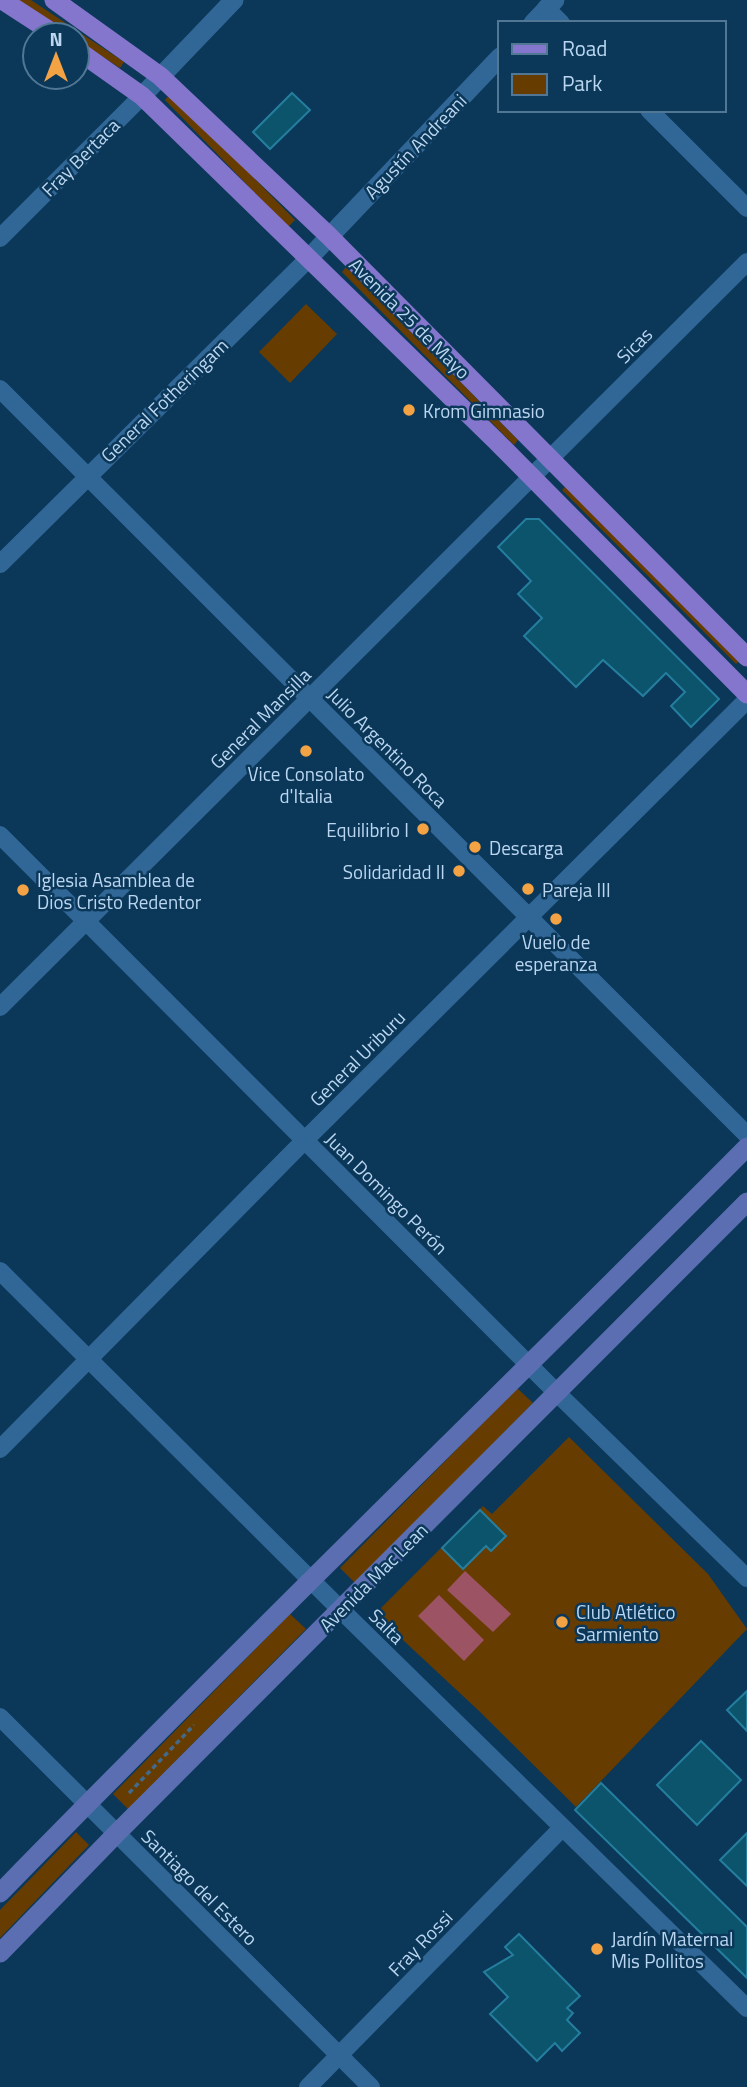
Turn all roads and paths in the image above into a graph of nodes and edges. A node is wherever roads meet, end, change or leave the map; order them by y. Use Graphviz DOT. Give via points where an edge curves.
graph roads {
  1 [pos="2,0"];
  2 [pos="54,0"];
  3 [pos="234,0"];
  4 [pos="543,8"];
  5 [pos="34,21"];
  6 [pos="559,21"];
  7 [pos="498,59"];
  8 [pos="91,60"];
  9 [pos="160,76"];
  10 [pos="142,96"];
  11 [pos="651,112"];
  12 [pos="747,208"];
  13 [pos="329,236"];
  14 [pos="0,237"];
  15 [pos="309,259"];
  16 [pos="747,262"];
  17 [pos="0,389"];
  18 [pos="550,458"];
  19 [pos="87,476"];
  20 [pos="530,478"];
  21 [pos="0,564"];
  22 [pos="747,657"];
  23 [pos="747,694"];
  24 [pos="309,698"];
  25 [pos="747,700"];
  26 [pos="0,835"];
  27 [pos="529,918"];
  28 [pos="86,922"];
  29 [pos="0,1007"];
  30 [pos="747,1135"];
  31 [pos="305,1140"];
  32 [pos="747,1147"];
  33 [pos="747,1202"];
  34 [pos="0,1271"];
  35 [pos="88,1359"];
  36 [pos="530,1365"];
  37 [pos="557,1393"];
  38 [pos="0,1449"];
  39 [pos="747,1578"];
  40 [pos="310,1580"];
  41 [pos="340,1609"];
  42 [pos="0,1717"];
  43 [pos="88,1803"];
  44 [pos="562,1828"];
  45 [pos="117,1833"];
  46 [pos="0,1893"];
  47 [pos="0,1953"];
  48 [pos="747,2008"];
  49 [pos="340,2056"];
  50 [pos="308,2087"];
  51 [pos="370,2087"];
  1 -- 5 [label="main road"];
  2 -- 9 [label="main road, Avenida 25 de Mayo"];
  3 -- 9 [label="street, Fray Bertaca"];
  4 -- 6 [label="street"];
  7 -- 13 [label="street, Agustín Andreani"];
  8 -- 10 [label="main road, Avenida 25 de Mayo"];
  9 -- 10 [label="street, Fray Bertaca"];
  9 -- 13 [label="main road, Avenida 25 de Mayo"];
  10 -- 14 [label="street, Fray Bertaca"];
  10 -- 15 [label="main road, Avenida 25 de Mayo"];
  11 -- 12 [label="street"];
  13 -- 15 [label="street, General Fotheringam"];
  13 -- 18 [label="main road, Avenida 25 de Mayo"];
  15 -- 19 [label="street, General Fotheringam"];
  15 -- 20 [label="main road, Avenida 25 de Mayo"];
  16 -- 18 [label="street, Sicas"];
  17 -- 19 [label="street, Julio Argentino Roca"];
  18 -- 20 [label="street, General Mansilla"];
  18 -- 22 [label="main road, Avenida 25 de Mayo"];
  19 -- 21 [label="street, General Fotheringam"];
  19 -- 24 [label="street, Julio Argentino Roca"];
  20 -- 23 [label="main road, Avenida 25 de Mayo"];
  20 -- 24 [label="street, General Mansilla"];
  24 -- 27 [label="street, Julio Argentino Roca"];
  24 -- 28 [label="street, General Mansilla"];
  25 -- 27 [label="street, General Uriburu"];
  26 -- 28 [label="street, Juan Domingo Perón"];
  27 -- 30 [label="street, Julio Argentino Roca"];
  27 -- 31 [label="street, General Uriburu"];
  28 -- 29 [label="street, General Mansilla"];
  28 -- 31 [label="street, Juan Domingo Perón"];
  31 -- 35 [label="street, General Uriburu"];
  31 -- 36 [label="street, Juan Domingo Perón"];
  32 -- 36 [label="main road"];
  33 -- 37 [label="main road, Avenida Mac Lean"];
  34 -- 35 [label="street, Salta"];
  35 -- 38 [label="street, General Uriburu"];
  35 -- 40 [label="street, Salta"];
  36 -- 37 [label="street, Juan Domingo Perón"];
  36 -- 40 [label="main road"];
  37 -- 39 [label="street, Juan Domingo Perón"];
  37 -- 41 [label="main road, Avenida Mac Lean"];
  40 -- 41 [label="street, Salta"];
  40 -- 43 [label="main road"];
  41 -- 44 [label="street, Salta"];
  41 -- 45 [label="main road, Avenida Mac Lean"];
  42 -- 43 [label="street, Santiago del Estero"];
  43 -- 45 [label="street, Santiago del Estero"];
  43 -- 46 [label="main road"];
  44 -- 48 [label="street, Salta"];
  44 -- 49 [label="street, Fray Rossi"];
  45 -- 47 [label="main road, Avenida Mac Lean"];
  45 -- 49 [label="street, Santiago del Estero"];
  49 -- 50 [label="street, Fray Rossi"];
  49 -- 51 [label="street, Santiago del Estero"];
}
